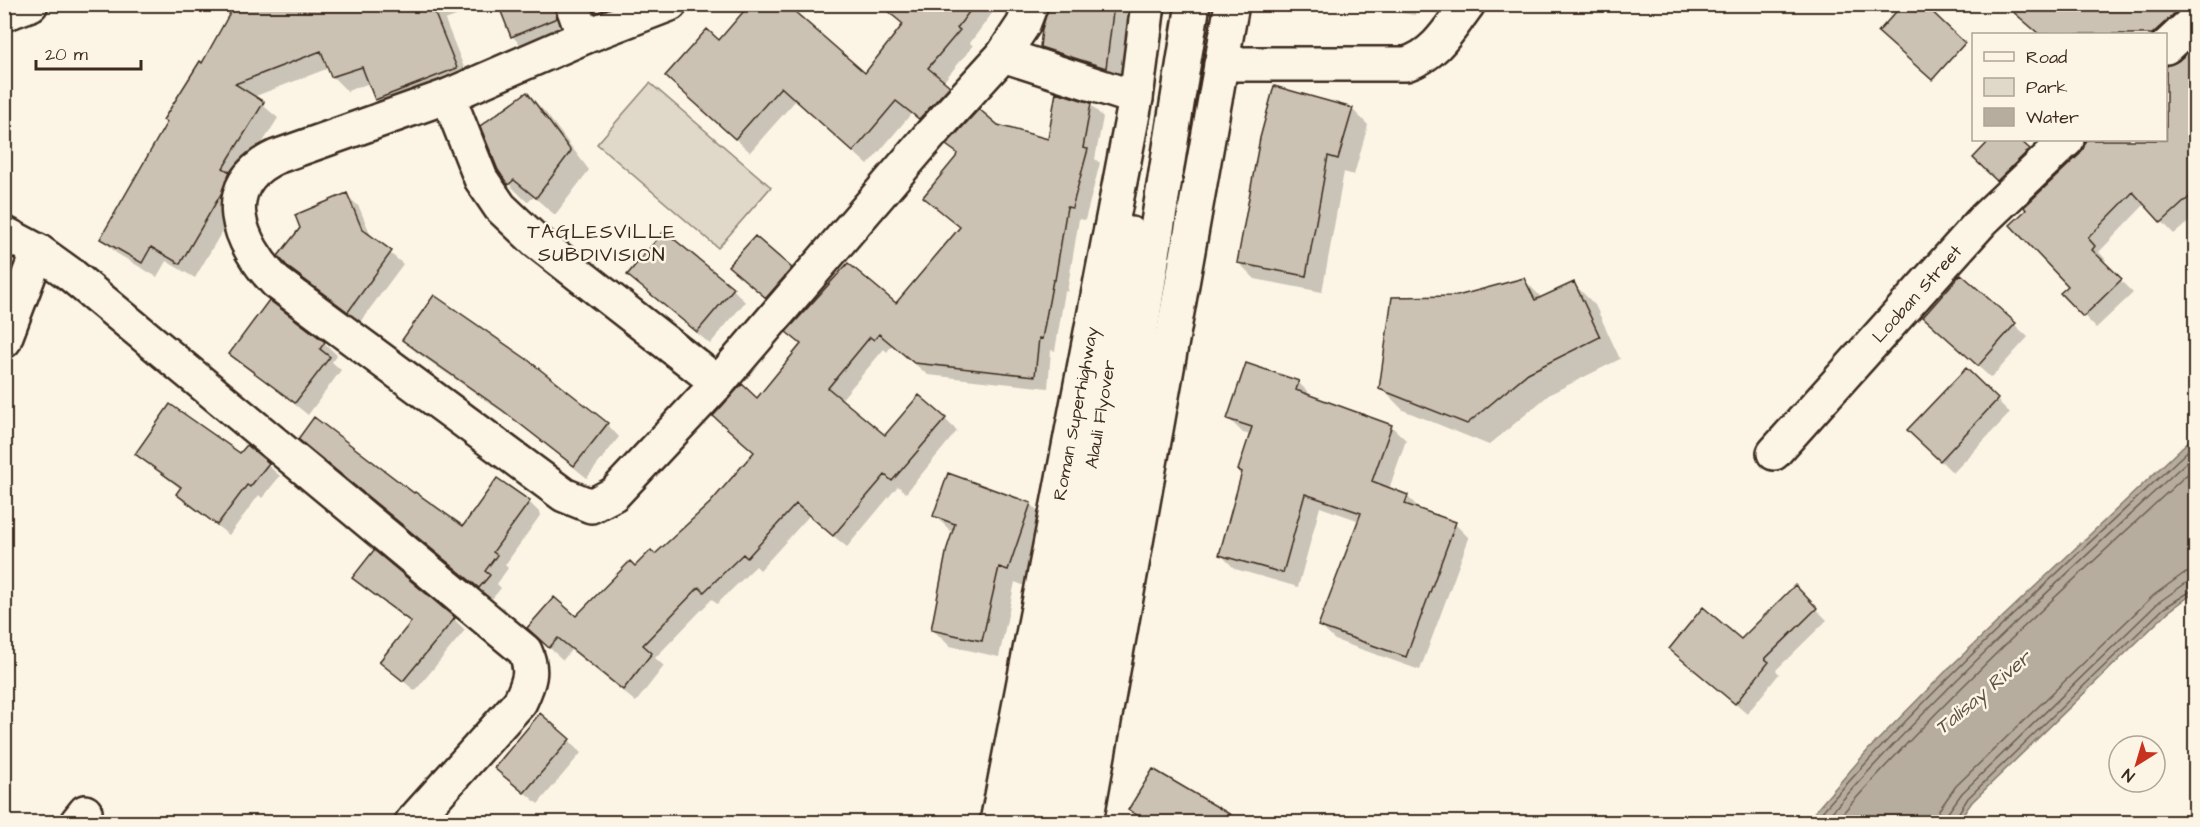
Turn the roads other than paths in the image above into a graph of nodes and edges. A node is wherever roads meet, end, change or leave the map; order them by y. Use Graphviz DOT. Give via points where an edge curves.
graph roads {
  1 [pos="31,4"];
  2 [pos="572,4"];
  3 [pos="670,4"];
  4 [pos="1031,4"];
  5 [pos="1148,4"];
  6 [pos="1170,4"];
  7 [pos="1193,4"];
  8 [pos="1232,4"];
  9 [pos="1468,4"];
  10 [pos="4,15"];
  11 [pos="2196,19"];
  12 [pos="584,37"];
  13 [pos="2167,46"];
  14 [pos="1174,52"];
  15 [pos="1004,55"];
  16 [pos="1221,64"];
  17 [pos="448,96"];
  18 [pos="1136,98"];
  19 [pos="2066,141"];
  20 [pos="4,233"];
  21 [pos="38,251"];
  22 [pos="4,341"];
  23 [pos="718,383"];
  24 [pos="1774,453"];
  25 [pos="412,822"];
  26 [pos="997,822"];
  27 [pos="1030,822"];
  28 [pos="1055,822"];
  29 [pos="1086,822"];
  1 -- 10 [label="street"];
  2 -- 12 [label="street"];
  3 -- 12 [label="street"];
  4 -- 15 [label="street"];
  5 -- 18 [label="street, Roman Superhighway"];
  6 -- 14 [label="street, Alauli Flyover"];
  7 -- 14 [label="street, Alauli Flyover"];
  8 -- 16 [label="street"];
  9 -- 16 [label="street" via="1432,51 1406,64"];
  11 -- 13 [label="street"];
  12 -- 17 [label="street"];
  14 -- 27 [label="street, Alauli Flyover"];
  14 -- 28 [label="street, Alauli Flyover" via="1117,479"];
  15 -- 18 [label="street"];
  15 -- 23 [label="street" via="931,134"];
  16 -- 29 [label="street"];
  17 -- 23 [label="street" via="481,179 500,207 536,241"];
  17 -- 23 [label="street" via="258,165 247,176 239,196 239,222 259,264 276,282 564,495 591,506 614,494"];
  18 -- 26 [label="street, Roman Superhighway"];
  19 -- 24 [label="street, Looban Street" via="1983,220"];
  20 -- 21 [label="street"];
  21 -- 22 [label="street"];
  21 -- 25 [label="street" via="525,651 532,666 530,682 520,702"];
}
